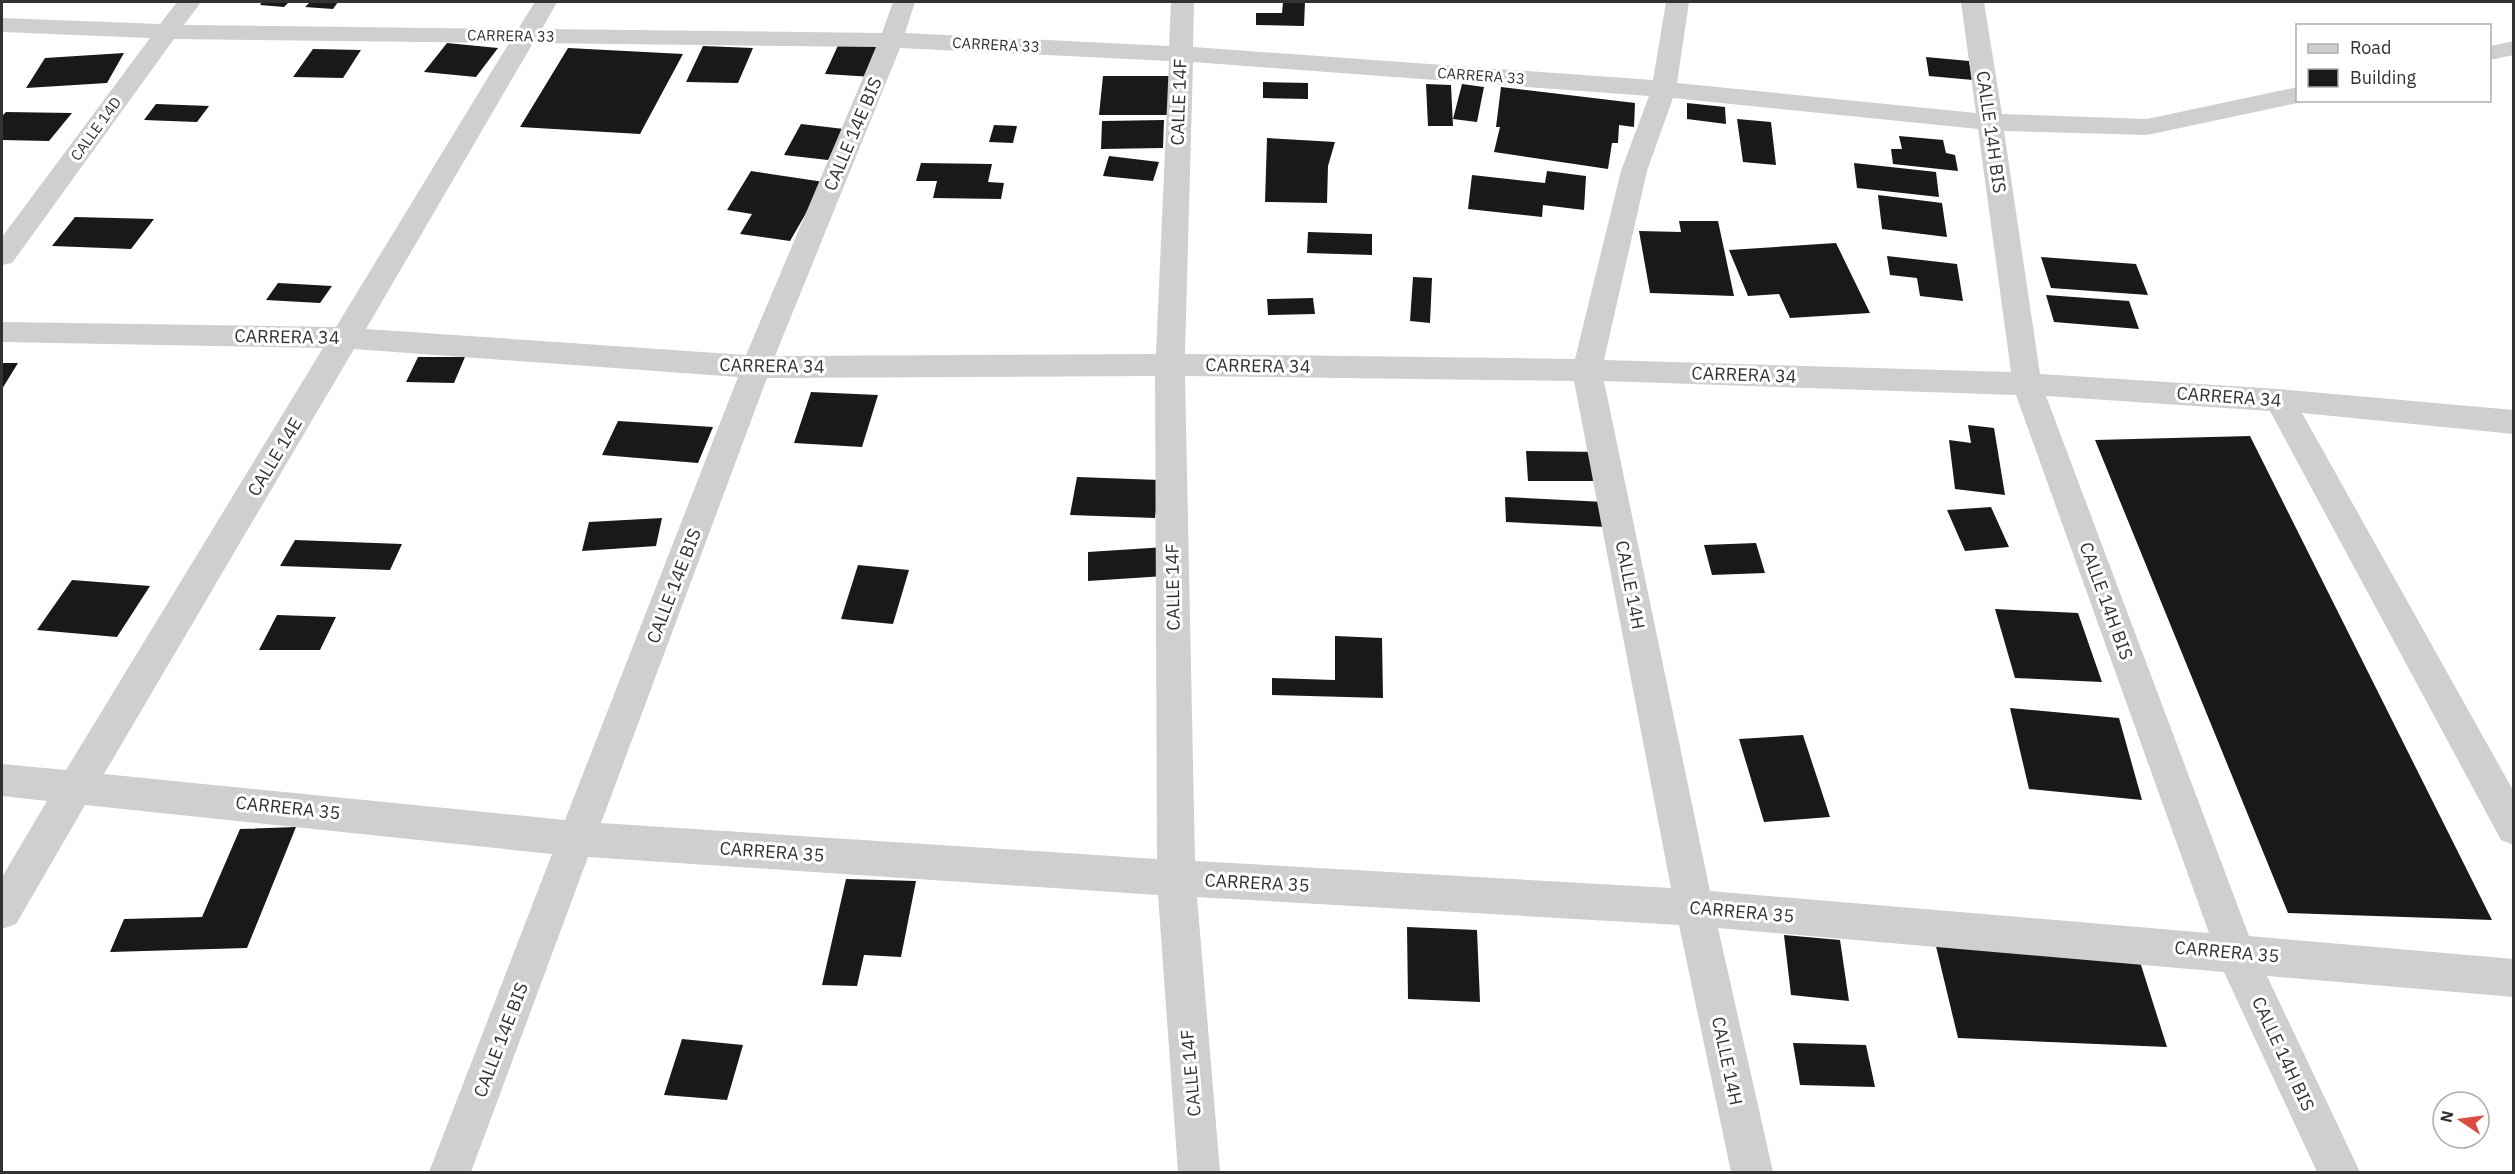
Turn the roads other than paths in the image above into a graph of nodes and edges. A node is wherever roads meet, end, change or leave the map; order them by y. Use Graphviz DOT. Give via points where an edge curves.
graph roads {
  1 [pos="189,2"];
  2 [pos="546,2"];
  3 [pos="904,2"];
  4 [pos="1183,2"];
  5 [pos="1678,2"];
  6 [pos="1973,2"];
  7 [pos="2,25"];
  8 [pos="167,32"];
  9 [pos="527,36"];
  10 [pos="891,40"];
  11 [pos="2514,48"];
  12 [pos="2491,53"];
  13 [pos="1181,54"];
  14 [pos="1664,89"];
  15 [pos="2296,94"];
  16 [pos="1988,122"];
  17 [pos="2,256"];
  18 [pos="2,332"];
  19 [pos="346,338"];
  20 [pos="1170,365"];
  21 [pos="756,367"];
  22 [pos="1587,370"];
  23 [pos="2027,384"];
  24 [pos="2279,400"];
  25 [pos="2514,422"];
  26 [pos="2,780"];
  27 [pos="77,786"];
  28 [pos="2514,828"];
  29 [pos="578,839"];
  30 [pos="1176,878"];
  31 [pos="1694,908"];
  32 [pos="2,911"];
  33 [pos="2235,952"];
  34 [pos="2514,978"];
  35 [pos="450,1173"];
  36 [pos="1199,1173"];
  37 [pos="1752,1173"];
  38 [pos="2339,1173"];
  1 -- 8 [label="street, CALLE 14D"];
  2 -- 9 [label="street, CALLE 14E"];
  3 -- 10 [label="street, CALLE 14E BIS"];
  4 -- 13 [label="street, CALLE 14F"];
  5 -- 14 [label="street, CALLE 14H"];
  6 -- 16 [label="street, CALLE 14H BIS"];
  7 -- 8 [label="street, CARRERA 33"];
  8 -- 9 [label="street, CARRERA 33"];
  8 -- 17 [label="street, CALLE 14D"];
  9 -- 10 [label="street, CARRERA 33"];
  9 -- 19 [label="street, CALLE 14E"];
  10 -- 13 [label="street, CARRERA 33"];
  10 -- 21 [label="street, CALLE 14E BIS"];
  11 -- 12 [label="street"];
  13 -- 14 [label="street, CARRERA 33"];
  13 -- 20 [label="street, CALLE 14F"];
  14 -- 16 [label="street, CARRERA 33"];
  14 -- 22 [label="street, CALLE 14H" via="1634,171"];
  15 -- 16 [label="street, CARRERA 33" via="2147,127"];
  16 -- 23 [label="street, CALLE 14H BIS"];
  18 -- 19 [label="street, CARRERA 34"];
  19 -- 21 [label="street, CARRERA 34"];
  19 -- 27 [label="street, CALLE 14E"];
  20 -- 21 [label="street, CARRERA 34"];
  20 -- 22 [label="street, CARRERA 34"];
  20 -- 30 [label="street, CALLE 14F"];
  21 -- 29 [label="street, CALLE 14E BIS"];
  22 -- 23 [label="street, CARRERA 34"];
  22 -- 31 [label="street, CALLE 14H"];
  23 -- 24 [label="street, CARRERA 34"];
  23 -- 33 [label="street, CALLE 14H BIS"];
  24 -- 25 [label="street, CARRERA 34"];
  24 -- 28 [label="street"];
  26 -- 27 [label="street, CARRERA 35"];
  27 -- 29 [label="street, CARRERA 35"];
  27 -- 32 [label="street, CALLE 14E"];
  29 -- 30 [label="street, CARRERA 35"];
  29 -- 35 [label="street, CALLE 14E BIS"];
  30 -- 31 [label="street, CARRERA 35"];
  30 -- 36 [label="street, CALLE 14F"];
  31 -- 33 [label="street, CARRERA 35"];
  31 -- 37 [label="street, CALLE 14H"];
  33 -- 34 [label="street, CARRERA 35"];
  33 -- 38 [label="street, CALLE 14H BIS"];
}
